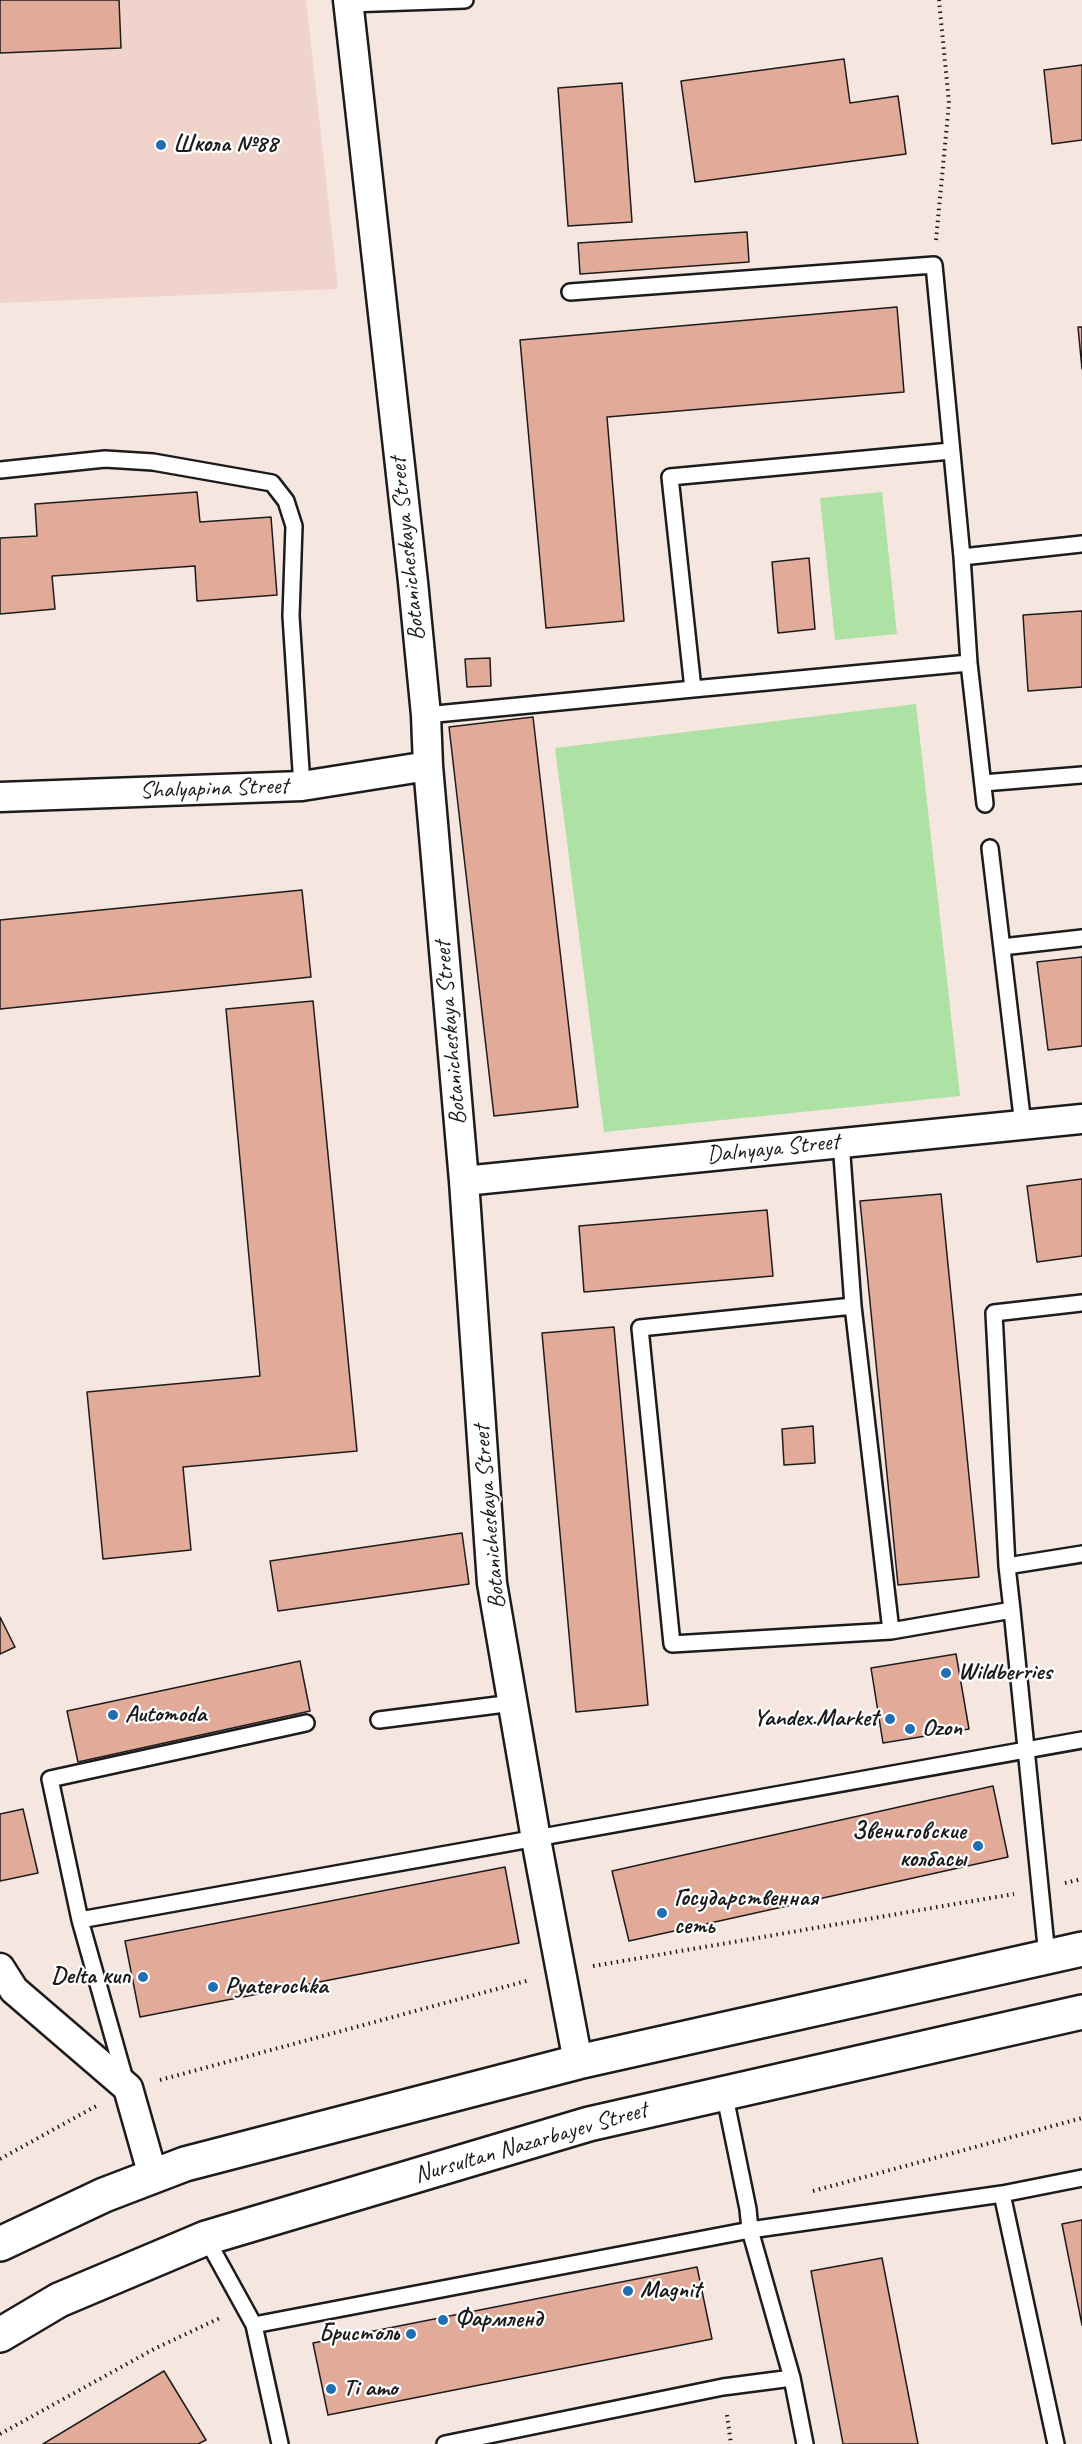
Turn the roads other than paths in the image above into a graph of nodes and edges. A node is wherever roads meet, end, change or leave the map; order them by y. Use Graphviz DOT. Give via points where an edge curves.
graph roads {
  1 [pos="465,0"];
  2 [pos="348,2"];
  3 [pos="570,292"];
  4 [pos="951,452"];
  5 [pos="0,470"];
  6 [pos="1082,544"];
  7 [pos="962,557"];
  8 [pos="969,663"];
  9 [pos="693,689"];
  10 [pos="426,715"];
  11 [pos="428,766"];
  12 [pos="1082,775"];
  13 [pos="983,783"];
  14 [pos="302,786"];
  15 [pos="0,797"];
  16 [pos="985,804"];
  17 [pos="990,848"];
  18 [pos="1082,938"];
  19 [pos="1002,947"];
  20 [pos="1082,1119"];
  21 [pos="1023,1125"];
  22 [pos="841,1142"];
  23 [pos="464,1181"];
  24 [pos="1082,1303"];
  25 [pos="853,1306"];
  26 [pos="1082,1554"];
  27 [pos="1007,1566"];
  28 [pos="1011,1610"];
  29 [pos="891,1631"];
  30 [pos="513,1703"];
  31 [pos="379,1720"];
  32 [pos="306,1723"];
  33 [pos="1082,1740"];
  34 [pos="1026,1751"];
  35 [pos="536,1839"];
  36 [pos="80,1920"];
  37 [pos="1082,1949"];
  38 [pos="1047,1956"];
  39 [pos="0,1968"];
  40 [pos="1082,2012"];
  41 [pos="578,2061"];
  42 [pos="128,2088"];
  43 [pos="724,2092"];
  44 [pos="153,2176"];
  45 [pos="1082,2178"];
  46 [pos="1002,2194"];
  47 [pos="750,2230"];
  48 [pos="206,2238"];
  49 [pos="0,2244"];
  50 [pos="254,2325"];
  51 [pos="0,2335"];
  52 [pos="792,2378"];
  53 [pos="279,2444"];
  54 [pos="445,2444"];
  55 [pos="805,2444"];
  56 [pos="1056,2444"];
  1 -- 2 [label="lane"];
  2 -- 10 [label="street, Botanicheskaya Street"];
  3 -- 4 [label="lane" via="934,265"];
  4 -- 7 [label="lane"];
  4 -- 9 [label="lane" via="670,477"];
  5 -- 14 [label="lane" via="105,459 153,462 272,483 286,501 294,526 291,616"];
  6 -- 7 [label="lane"];
  7 -- 8 [label="lane"];
  8 -- 9 [label="lane"];
  8 -- 13 [label="lane"];
  9 -- 10 [label="lane"];
  10 -- 11 [label="street, Botanicheskaya Street"];
  11 -- 14 [label="street, Shalyapina Street"];
  11 -- 23 [label="street, Botanicheskaya Street"];
  12 -- 13 [label="lane"];
  13 -- 16 [label="lane"];
  14 -- 15 [label="street, Shalyapina Street"];
  17 -- 19 [label="lane"];
  18 -- 19 [label="lane"];
  19 -- 21 [label="lane"];
  20 -- 21 [label="street, Dalnyaya Street"];
  21 -- 22 [label="street, Dalnyaya Street"];
  22 -- 23 [label="street, Dalnyaya Street"];
  22 -- 25 [label="lane"];
  23 -- 30 [label="street, Botanicheskaya Street" via="492,1583"];
  24 -- 27 [label="lane" via="994,1313"];
  25 -- 29 [label="lane"];
  25 -- 29 [label="lane" via="640,1328 672,1644"];
  26 -- 27 [label="lane"];
  27 -- 28 [label="lane"];
  28 -- 29 [label="lane"];
  28 -- 34 [label="lane"];
  30 -- 31 [label="lane"];
  30 -- 35 [label="street, Botanicheskaya Street"];
  32 -- 36 [label="lane" via="50,1779"];
  33 -- 34 [label="lane"];
  34 -- 35 [label="lane"];
  34 -- 38 [label="lane"];
  35 -- 36 [label="lane"];
  35 -- 41 [label="street, Botanicheskaya Street"];
  36 -- 42 [label="lane"];
  37 -- 38 [label="main road"];
  38 -- 41 [label="main road"];
  39 -- 42 [label="street" via="14,1990"];
  40 -- 43 [label="main road, Nursultan Nazarbayev Street"];
  41 -- 44 [label="main road" via="185,2164"];
  42 -- 44 [label="street"];
  43 -- 47 [label="lane"];
  43 -- 48 [label="main road, Nursultan Nazarbayev Street" via="589,2124"];
  44 -- 49 [label="main road"];
  45 -- 46 [label="lane"];
  46 -- 47 [label="lane"];
  46 -- 56 [label="lane"];
  47 -- 50 [label="lane"];
  47 -- 52 [label="lane"];
  48 -- 50 [label="lane"];
  48 -- 51 [label="main road, Nursultan Nazarbayev Street" via="59,2300"];
  50 -- 53 [label="lane"];
  52 -- 54 [label="lane" via="723,2387"];
  52 -- 55 [label="lane"];
}
